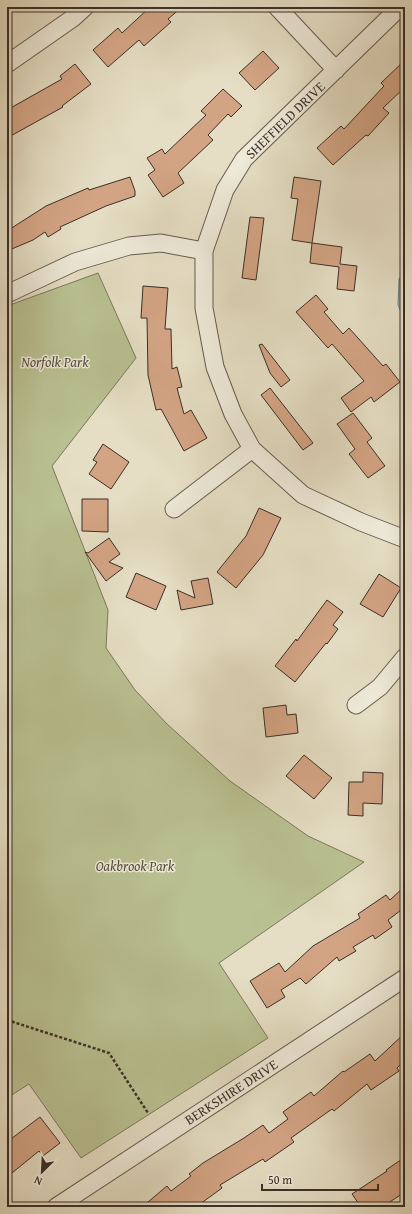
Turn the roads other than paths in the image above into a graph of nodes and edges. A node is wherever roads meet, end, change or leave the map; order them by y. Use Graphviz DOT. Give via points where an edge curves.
graph roads {
  1 [pos="84,7"];
  2 [pos="277,7"];
  3 [pos="400,7"];
  4 [pos="7,64"];
  5 [pos="336,70"];
  6 [pos="204,251"];
  7 [pos="7,294"];
  8 [pos="252,449"];
  9 [pos="174,510"];
  10 [pos="405,539"];
  11 [pos="405,657"];
  12 [pos="356,705"];
  13 [pos="405,978"];
  14 [pos="56,1207"];
  1 -- 4 [label="street" via="73,18"];
  2 -- 5 [label="street"];
  3 -- 5 [label="street, SHEFFIELD DRIVE"];
  5 -- 6 [label="street, SHEFFIELD DRIVE" via="244,159 224,190"];
  6 -- 7 [label="street" via="161,243 129,246 75,262"];
  6 -- 8 [label="street, SHEFFIELD DRIVE" via="204,308 215,367 233,414"];
  8 -- 9 [label="street"];
  8 -- 10 [label="street, SHEFFIELD DRIVE" via="303,495"];
  11 -- 12 [label="street" via="380,687"];
  13 -- 14 [label="street, BERKSHIRE DRIVE"];
}
